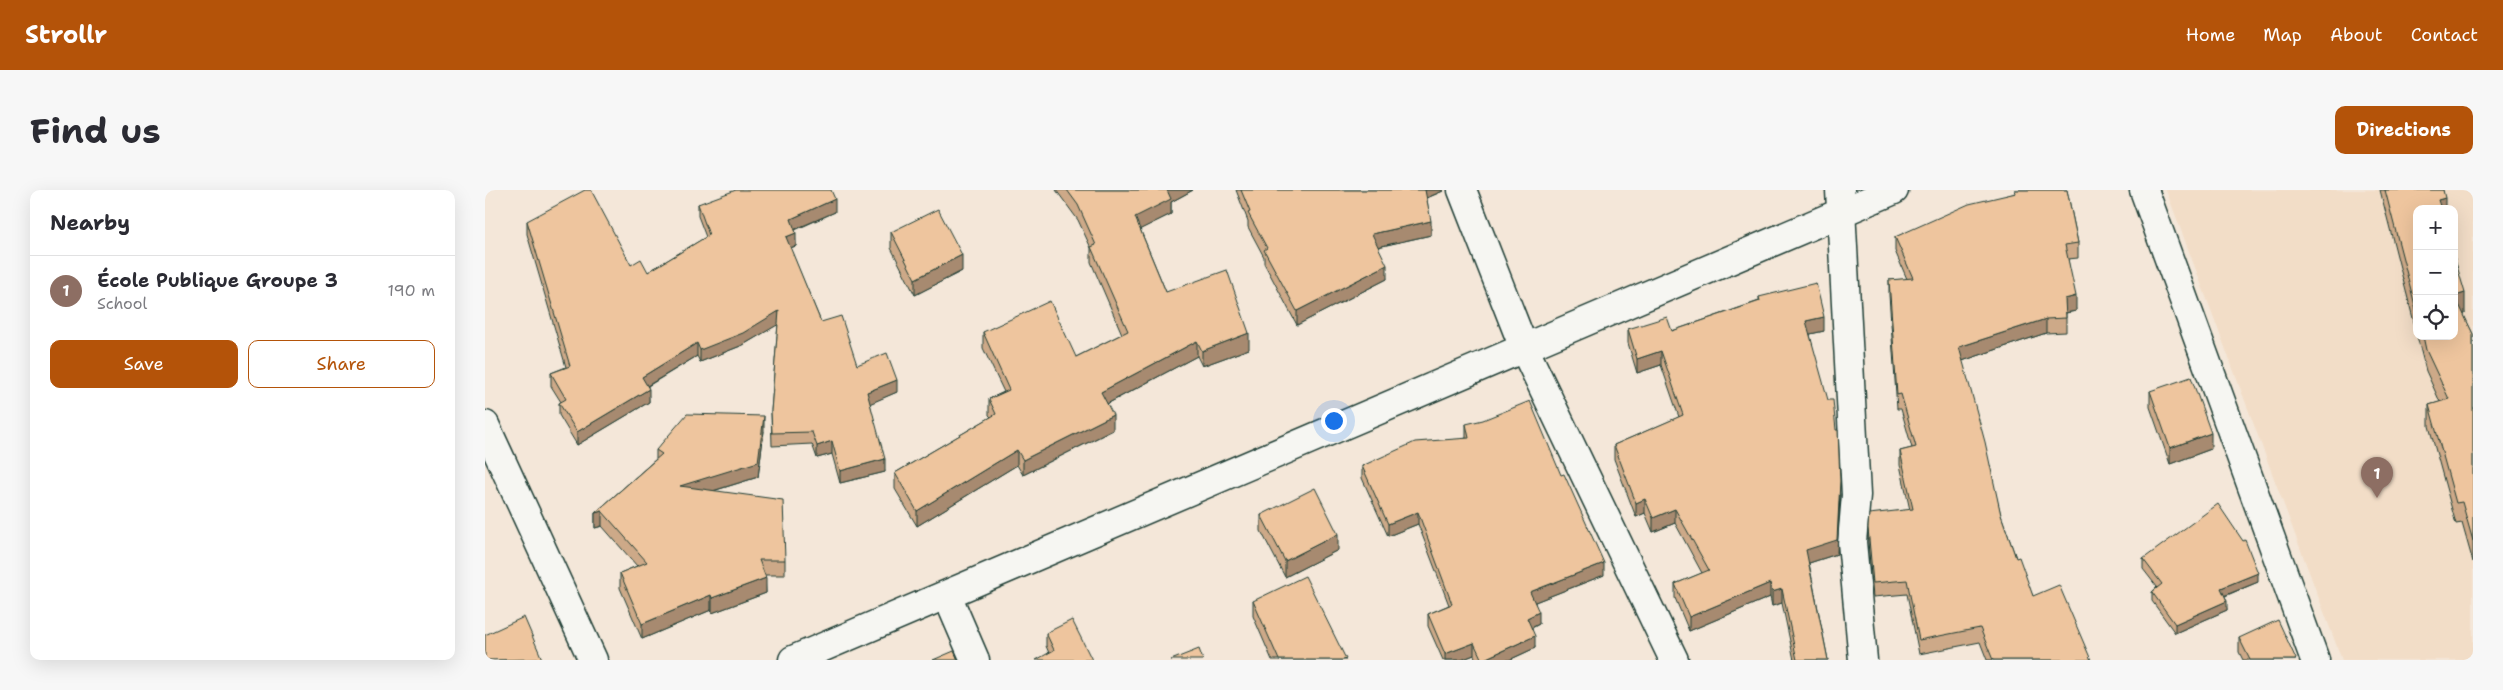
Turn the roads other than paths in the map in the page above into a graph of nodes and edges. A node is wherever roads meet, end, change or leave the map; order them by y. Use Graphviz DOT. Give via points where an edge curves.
graph roads {
  1 [pos="1462,190"];
  2 [pos="1893,190"];
  3 [pos="2144,190"];
  4 [pos="1841,201"];
  5 [pos="1524,348"];
  6 [pos="485,425"];
  7 [pos="947,595"];
  8 [pos="593,660"];
  9 [pos="793,660"];
  10 [pos="975,660"];
  11 [pos="1674,660"];
  12 [pos="1863,660"];
  13 [pos="2315,660"];
  1 -- 5 [label="street"];
  2 -- 4 [label="street"];
  3 -- 13 [label="street"];
  4 -- 5 [label="street"];
  4 -- 12 [label="street" via="1856,495 1852,542"];
  5 -- 7 [label="street"];
  5 -- 11 [label="street"];
  6 -- 8 [label="street"];
  7 -- 9 [label="street"];
  7 -- 10 [label="street"];
}
